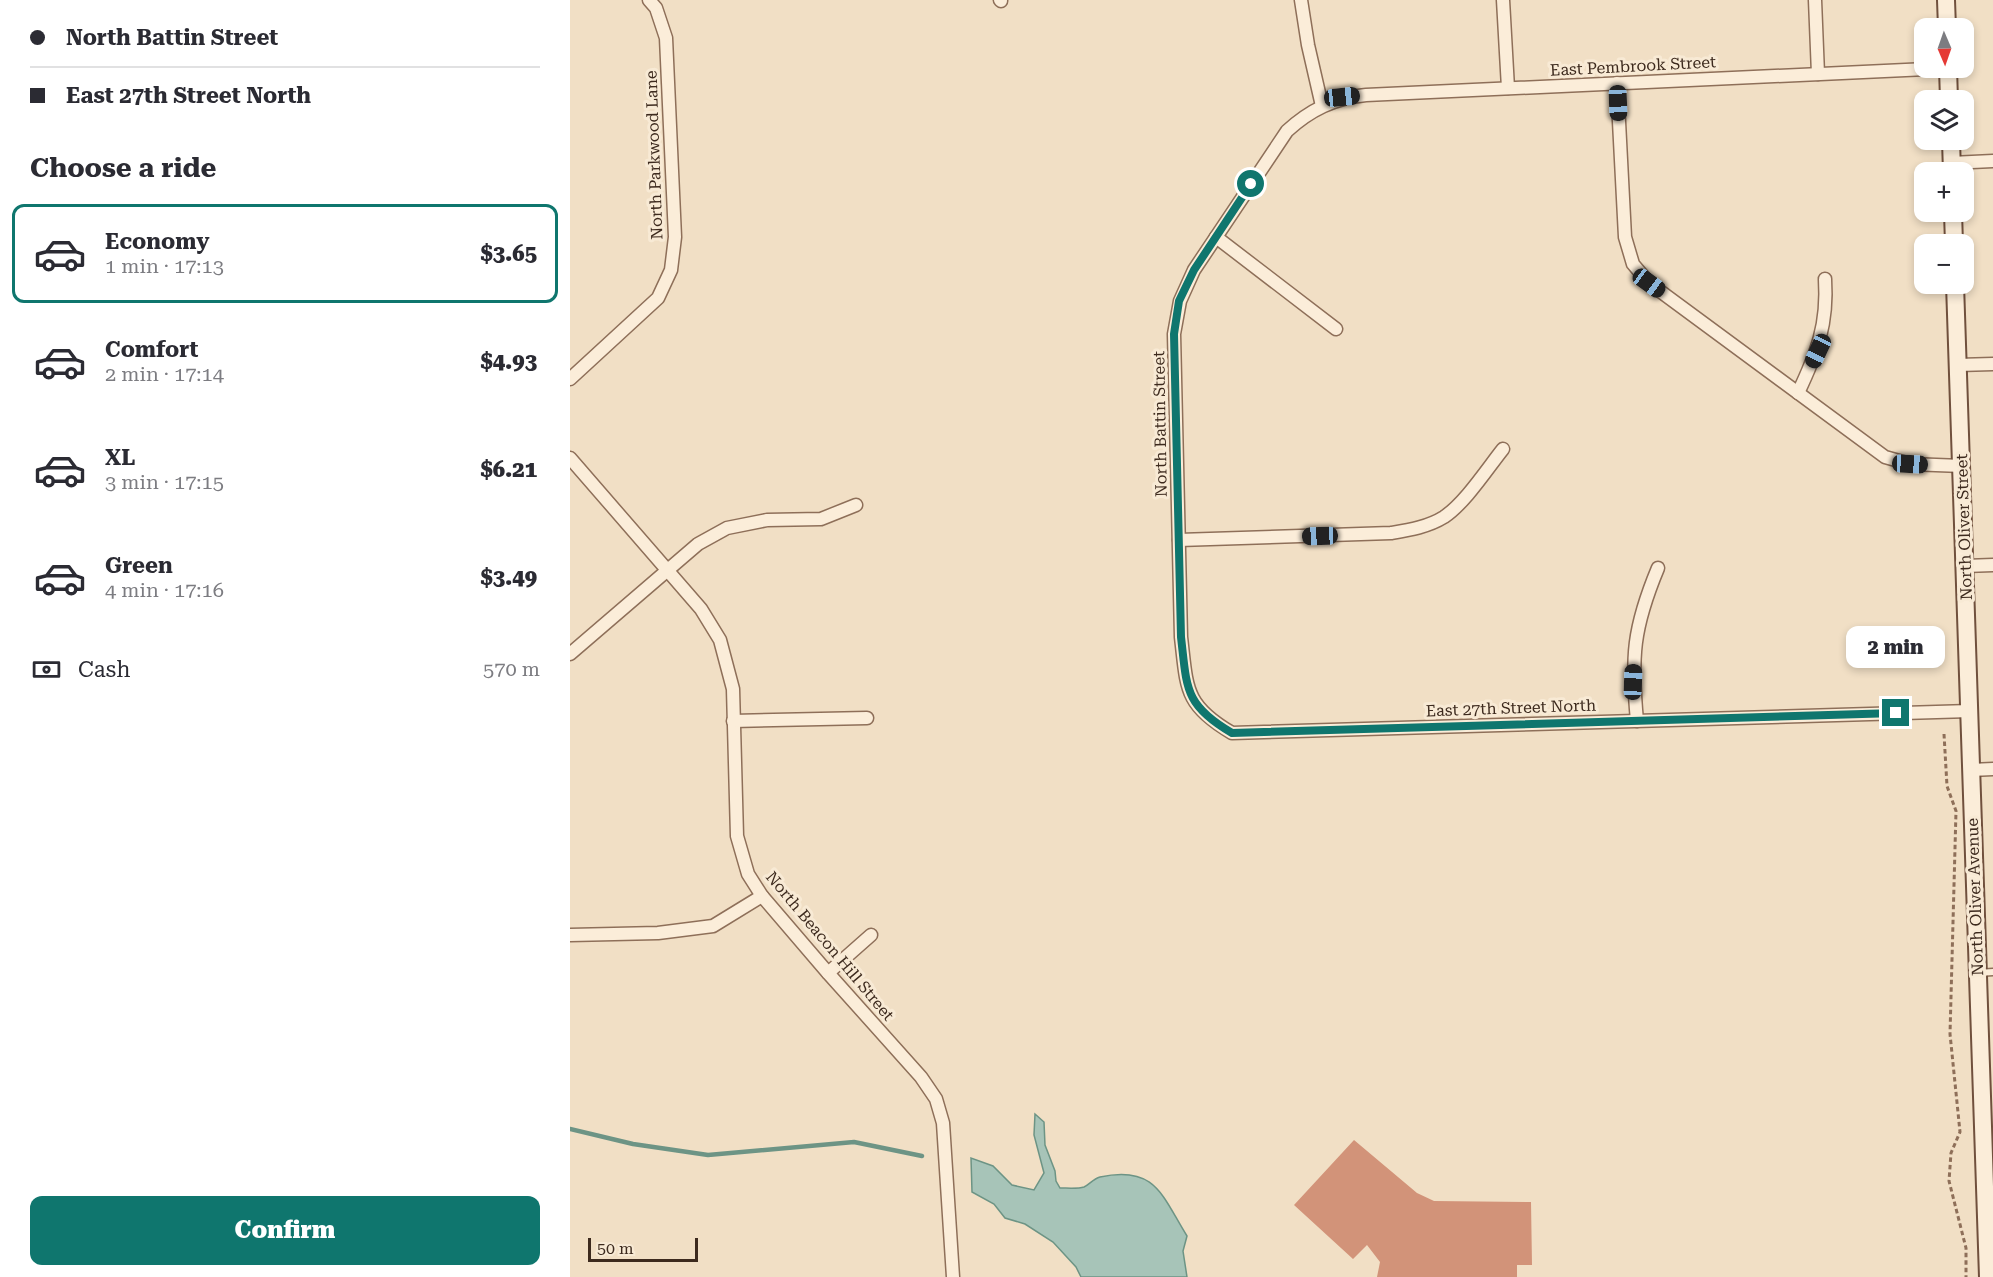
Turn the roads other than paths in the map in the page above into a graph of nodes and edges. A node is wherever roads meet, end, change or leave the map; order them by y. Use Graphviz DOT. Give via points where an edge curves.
graph roads {
  1 [pos="649,0"];
  2 [pos="1301,0"];
  3 [pos="1503,0"];
  4 [pos="1815,0"];
  5 [pos="1946,0"];
  6 [pos="1947,18"];
  7 [pos="1914,70"];
  8 [pos="1818,74"];
  9 [pos="1617,83"];
  10 [pos="1508,88"];
  11 [pos="1322,106"];
  12 [pos="1993,161"];
  13 [pos="1974,164"];
  14 [pos="1216,237"];
  15 [pos="1826,279"];
  16 [pos="1955,294"];
  17 [pos="1336,329"];
  18 [pos="1993,364"];
  19 [pos="1958,365"];
  20 [pos="570,379"];
  21 [pos="1798,393"];
  22 [pos="1503,449"];
  23 [pos="570,458"];
  24 [pos="1962,466"];
  25 [pos="856,505"];
  26 [pos="1179,540"];
  27 [pos="1993,565"];
  28 [pos="1965,566"];
  29 [pos="1658,568"];
  30 [pos="667,570"];
  31 [pos="570,654"];
  32 [pos="1970,711"];
  33 [pos="1204,714"];
  34 [pos="867,718"];
  35 [pos="734,720"];
  36 [pos="1637,721"];
  37 [pos="1993,769"];
  38 [pos="1971,770"];
  39 [pos="762,896"];
  40 [pos="570,934"];
  41 [pos="871,934"];
  42 [pos="1985,972"];
  43 [pos="828,973"];
  44 [pos="1987,1064"];
  45 [pos="953,1277"];
  46 [pos="1988,1277"];
  1 -- 20 [label="street, North Parkwood Lane" via="656,8 666,38 675,237 671,270 658,298"];
  2 -- 11 [label="street"];
  3 -- 10 [label="street"];
  4 -- 8 [label="street"];
  5 -- 6 [label="main road"];
  7 -- 8 [label="street, East Pembrook Street"];
  8 -- 9 [label="street, East Pembrook Street"];
  9 -- 10 [label="street, East Pembrook Street"];
  9 -- 21 [label="street" via="1625,237 1634,264 1649,283"];
  10 -- 11 [label="street, East Pembrook Street" via="1342,97"];
  11 -- 14 [label="street, North Battin Street" via="1287,131"];
  12 -- 13 [label="street"];
  14 -- 17 [label="street"];
  14 -- 26 [label="street, North Battin Street" via="1179,301 1174,334"];
  15 -- 21 [label="street" via="1825,320 1818,351"];
  16 -- 19 [label="main road, North Oliver Street"];
  18 -- 19 [label="street"];
  19 -- 24 [label="main road, North Oliver Street"];
  21 -- 24 [label="street" via="1885,457 1910,464"];
  22 -- 26 [label="street" via="1445,517 1418,529"];
  23 -- 30 [label="street, North Beacon Hill Street"];
  24 -- 28 [label="main road, North Oliver Street"];
  25 -- 30 [label="street" via="820,519 767,520 727,528 698,544"];
  26 -- 33 [label="street, North Battin Street" via="1186,682 1196,707"];
  27 -- 28 [label="street"];
  28 -- 32 [label="main road, North Oliver Street"];
  29 -- 36 [label="street" via="1643,604 1634,641"];
  30 -- 31 [label="street"];
  30 -- 35 [label="street, North Beacon Hill Street" via="701,609 720,640 733,689"];
  32 -- 36 [label="street, East 27th Street North"];
  32 -- 38 [label="main road, North Oliver Street"];
  33 -- 36 [label="street, East 27th Street North" via="1232,733"];
  34 -- 35 [label="street"];
  35 -- 39 [label="street, North Beacon Hill Street" via="737,836 748,874"];
  37 -- 38 [label="street"];
  38 -- 42 [label="main road, North Oliver Avenue"];
  39 -- 40 [label="street" via="713,926 658,933"];
  39 -- 43 [label="street, North Beacon Hill Street"];
  41 -- 43 [label="street"];
  42 -- 44 [label="main road, North Oliver Avenue"];
  43 -- 45 [label="street, North Beacon Hill Street" via="936,1099 943,1123"];
  44 -- 46 [label="main road, North Oliver Avenue"];
}
